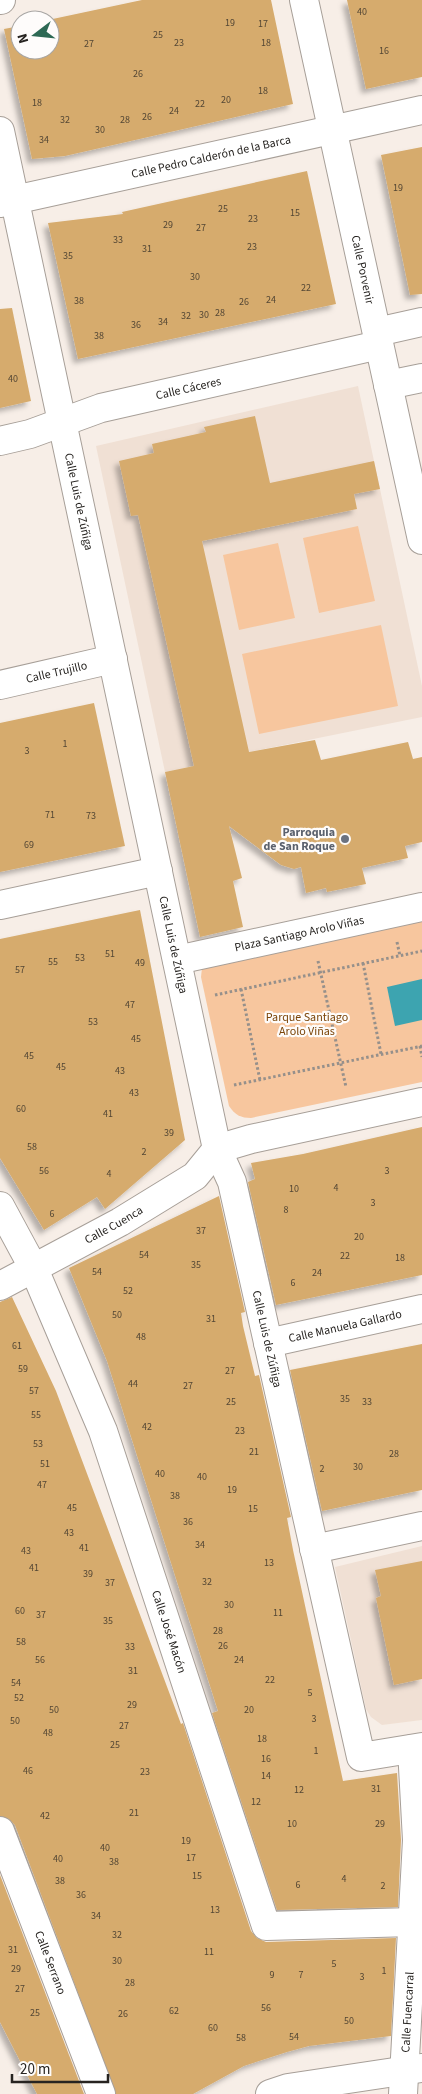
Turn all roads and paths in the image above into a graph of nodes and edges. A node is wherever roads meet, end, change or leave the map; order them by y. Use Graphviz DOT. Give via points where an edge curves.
graph roads {
  1 [pos="304,0"];
  2 [pos="422,110"];
  3 [pos="0,130"];
  4 [pos="333,130"];
  5 [pos="7,202"];
  6 [pos="422,322"];
  7 [pos="378,338"];
  8 [pos="422,378"];
  9 [pos="388,385"];
  10 [pos="62,423"];
  11 [pos="0,441"];
  12 [pos="422,540"];
  13 [pos="113,659"];
  14 [pos="0,684"];
  15 [pos="158,871"];
  16 [pos="0,905"];
  17 [pos="422,907"];
  18 [pos="422,951"];
  19 [pos="317,955"];
  20 [pos="177,960"];
  21 [pos="363,964"];
  22 [pos="321,972"];
  23 [pos="242,989"];
  24 [pos="213,995"];
  25 [pos="421,1046"];
  26 [pos="381,1054"];
  27 [pos="422,1057"];
  28 [pos="340,1063"];
  29 [pos="260,1080"];
  30 [pos="232,1086"];
  31 [pos="346,1091"];
  32 [pos="422,1102"];
  33 [pos="217,1150"];
  34 [pos="0,1206"];
  35 [pos="34,1269"];
  36 [pos="0,1286"];
  37 [pos="422,1309"];
  38 [pos="268,1343"];
  39 [pos="422,1526"];
  40 [pos="314,1549"];
  41 [pos="417,1748"];
  42 [pos="0,1831"];
  43 [pos="420,1840"];
  44 [pos="413,1922"];
  45 [pos="410,2077"];
  46 [pos="101,2094"];
  47 [pos="270,2094"];
  1 -- 4 [label="street, Calle Porvenir"];
  2 -- 4 [label="street, Calle Pedro Calderón de la Barca"];
  3 -- 5 [label="street, Calle Luis de Zúñiga"];
  4 -- 5 [label="street, Calle Pedro Calderón de la Barca"];
  4 -- 7 [label="street, Calle Porvenir"];
  5 -- 10 [label="street, Calle Luis de Zúñiga"];
  6 -- 7 [label="street, Calle Cáceres"];
  7 -- 9 [label="street, Calle Porvenir"];
  7 -- 10 [label="street, Calle Cáceres" via="101,408"];
  8 -- 9 [label="street"];
  9 -- 12 [label="street, Calle Porvenir"];
  10 -- 11 [label="street, Calle Cáceres"];
  10 -- 13 [label="street, Calle Luis de Zúñiga"];
  13 -- 14 [label="street, Calle Trujillo"];
  13 -- 15 [label="street, Calle Luis de Zúñiga"];
  15 -- 16 [label="street"];
  15 -- 20 [label="street, Calle Luis de Zúñiga"];
  17 -- 20 [label="street, Plaza Santiago Arolo Viñas"];
  18 -- 21 [label="path"];
  19 -- 22 [label="path"];
  20 -- 33 [label="street, Calle Luis de Zúñiga"];
  21 -- 22 [label="path"];
  21 -- 26 [label="path"];
  22 -- 23 [label="path"];
  22 -- 28 [label="path"];
  23 -- 24 [label="path"];
  23 -- 29 [label="path"];
  25 -- 26 [label="path"];
  25 -- 27 [label="path"];
  26 -- 28 [label="path"];
  28 -- 29 [label="path"];
  28 -- 31 [label="path"];
  29 -- 30 [label="path"];
  32 -- 33 [label="street" via="251,1139"];
  33 -- 35 [label="street, Calle Cuenca" via="195,1176"];
  33 -- 38 [label="street, Calle Luis de Zúñiga" via="232,1182"];
  34 -- 35 [label="street, Calle José Macón"];
  35 -- 36 [label="street, Calle Cuenca"];
  35 -- 44 [label="street, Calle José Macón" via="103,1431 266,1926"];
  37 -- 38 [label="street, Calle Manuela Gallardo"];
  38 -- 40 [label="street, Calle Luis de Zúñiga"];
  39 -- 40 [label="street"];
  40 -- 41 [label="street, Calle Luis de Zúñiga" via="361,1757"];
  41 -- 43 [label="street, Calle Fuencarral"];
  42 -- 46 [label="street, Calle Serrano"];
  43 -- 44 [label="street, Calle Fuencarral"];
  44 -- 45 [label="street, Calle Fuencarral"];
  45 -- 47 [label="street" via="288,2088"];
}
